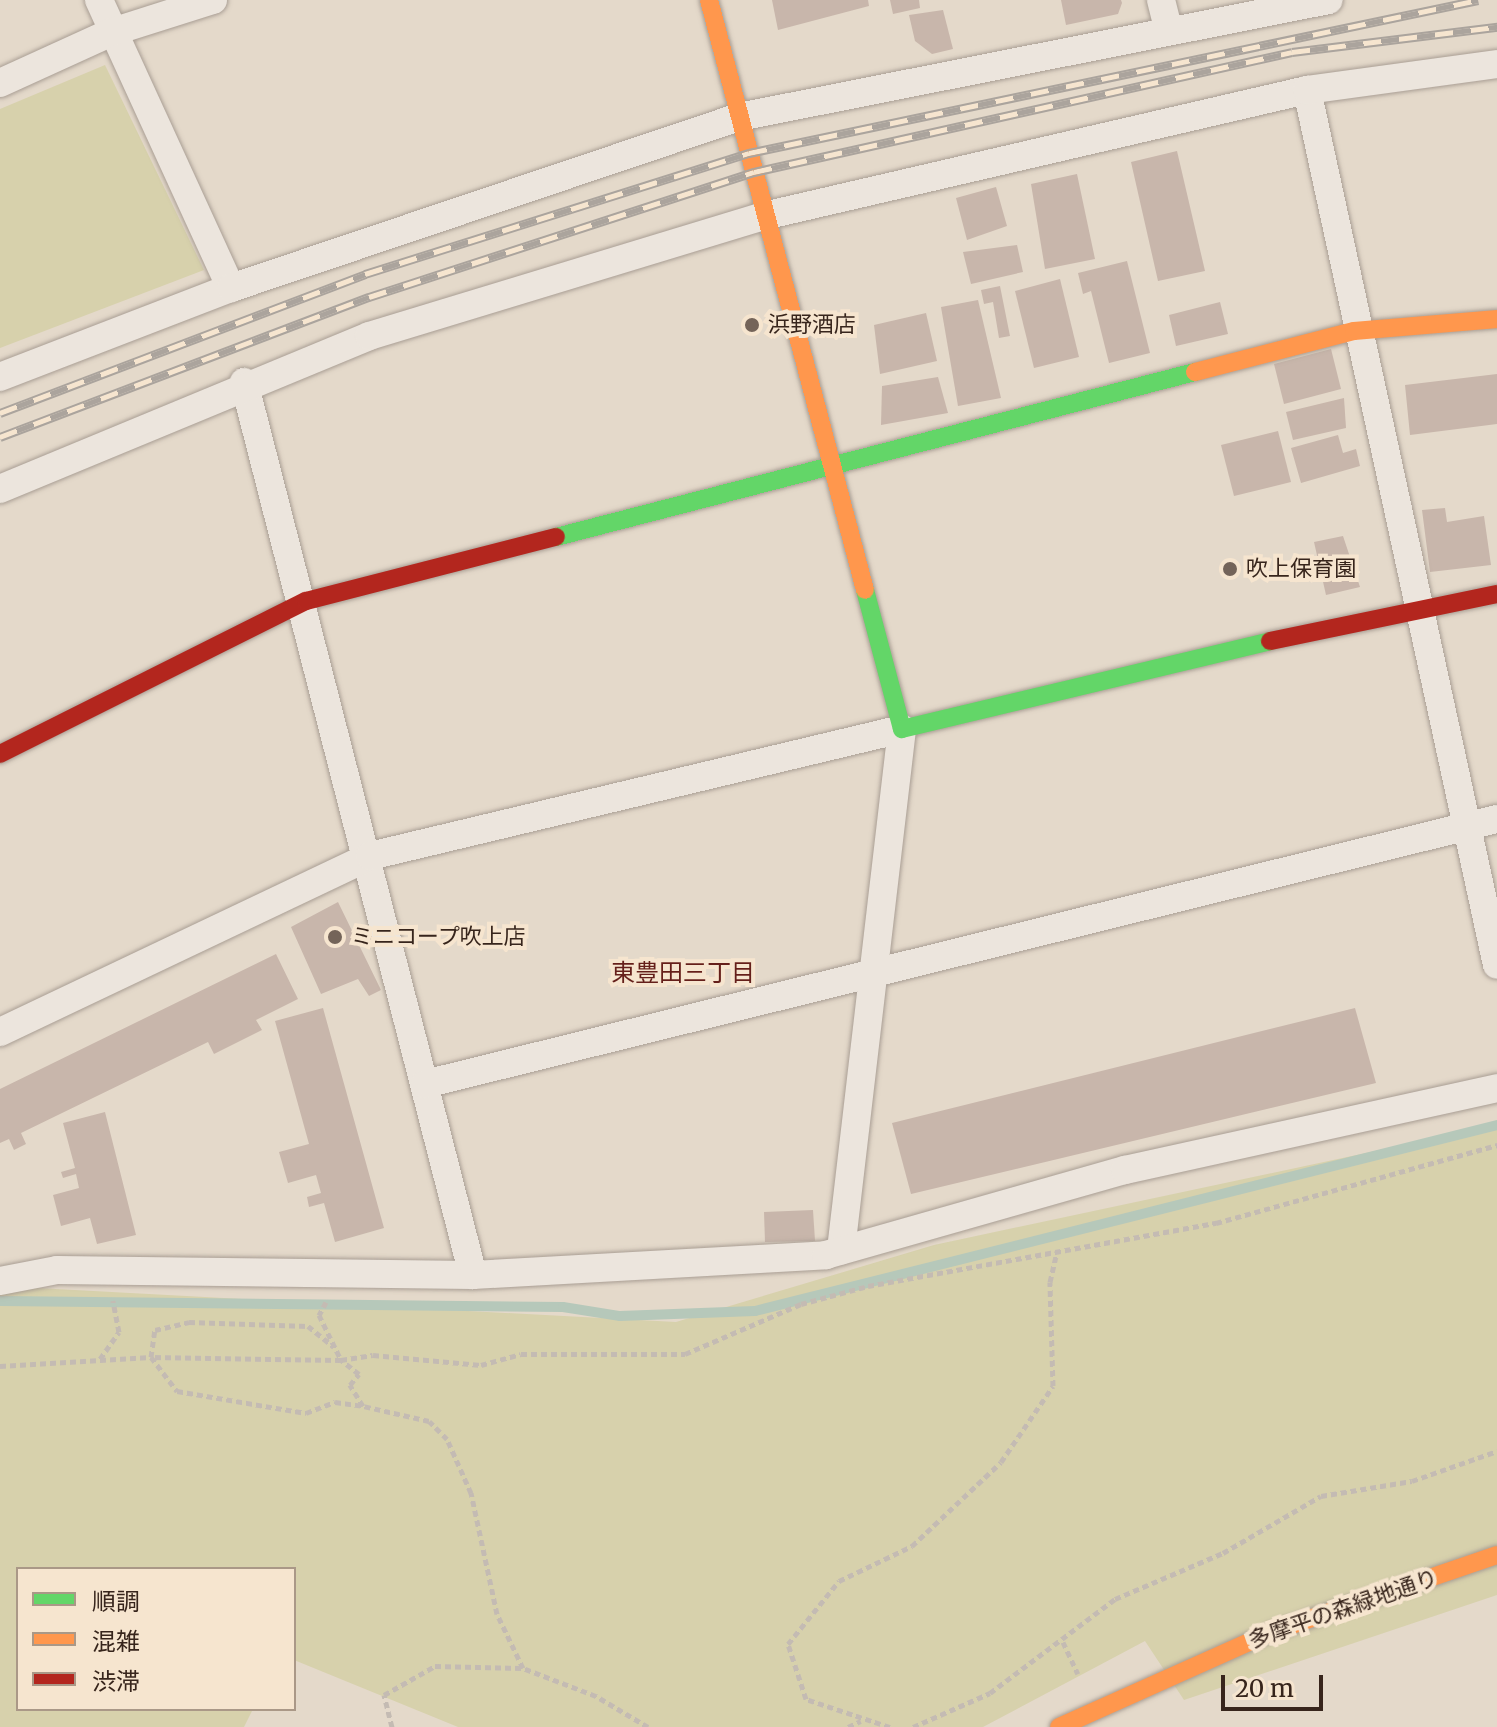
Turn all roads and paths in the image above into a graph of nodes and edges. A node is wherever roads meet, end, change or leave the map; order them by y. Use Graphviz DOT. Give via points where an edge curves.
graph roads {
  1 [pos="99,0"];
  2 [pos="213,0"];
  3 [pos="709,0"];
  4 [pos="1161,0"];
  5 [pos="1329,0"];
  6 [pos="1169,31"];
  7 [pos="112,32"];
  8 [pos="1497,64"];
  9 [pos="0,83"];
  10 [pos="1307,90"];
  11 [pos="739,117"];
  12 [pos="768,215"];
  13 [pos="231,288"];
  14 [pos="1497,319"];
  15 [pos="1354,331"];
  16 [pos="0,377"];
  17 [pos="244,382"];
  18 [pos="836,463"];
  19 [pos="0,489"];
  20 [pos="1497,594"];
  21 [pos="306,601"];
  22 [pos="1418,606"];
  23 [pos="902,729"];
  24 [pos="0,754"];
  25 [pos="1497,819"];
  26 [pos="1467,826"];
  27 [pos="370,856"];
  28 [pos="1497,965"];
  29 [pos="875,974"];
  30 [pos="0,1032"];
  31 [pos="425,1084"];
  32 [pos="1497,1088"];
  33 [pos="1497,1145"];
  34 [pos="841,1250"];
  35 [pos="1057,1251"];
  36 [pos="104,1271"];
  37 [pos="342,1273"];
  38 [pos="473,1275"];
  39 [pos="0,1281"];
  40 [pos="334,1347"];
  41 [pos="151,1357"];
  42 [pos="341,1360"];
  43 [pos="96,1361"];
  44 [pos="0,1366"];
  45 [pos="363,1406"];
  46 [pos="1497,1451"];
  47 [pos="1497,1555"];
  48 [pos="523,1668"];
  49 [pos="861,1724"];
  50 [pos="392,1727"];
  51 [pos="648,1727"];
  52 [pos="848,1727"];
  53 [pos="890,1727"];
  54 [pos="913,1727"];
  55 [pos="1059,1727"];
  1 -- 7 [label="street"];
  2 -- 7 [label="street"];
  3 -- 11 [label="street"];
  4 -- 6 [label="street"];
  5 -- 6 [label="street"];
  6 -- 11 [label="street"];
  7 -- 9 [label="street"];
  7 -- 13 [label="street"];
  8 -- 10 [label="street"];
  10 -- 12 [label="street"];
  10 -- 15 [label="street"];
  11 -- 12 [label="street"];
  11 -- 13 [label="street"];
  12 -- 17 [label="street" via="369,336"];
  12 -- 18 [label="street"];
  13 -- 16 [label="street"];
  14 -- 15 [label="street"];
  15 -- 18 [label="street"];
  15 -- 22 [label="street"];
  17 -- 19 [label="street"];
  17 -- 21 [label="street"];
  18 -- 21 [label="street"];
  18 -- 23 [label="street"];
  20 -- 22 [label="street"];
  21 -- 24 [label="street"];
  21 -- 27 [label="street"];
  22 -- 23 [label="street"];
  22 -- 26 [label="street"];
  23 -- 27 [label="street"];
  23 -- 29 [label="street"];
  25 -- 26 [label="street"];
  26 -- 28 [label="street"];
  26 -- 29 [label="street"];
  27 -- 30 [label="street"];
  27 -- 31 [label="street"];
  29 -- 31 [label="street"];
  29 -- 34 [label="street"];
  31 -- 38 [label="street"];
  32 -- 34 [label="street" via="1125,1170"];
  33 -- 35 [label="path" via="1216,1223"];
  34 -- 38 [label="street"];
  35 -- 42 [label="path" via="801,1304 685,1354 521,1354 481,1365 373,1355"];
  35 -- 49 [label="path" via="1050,1282 1053,1386 1001,1462 912,1546 839,1581 788,1644 806,1699"];
  36 -- 37 [label="street"];
  36 -- 39 [label="street"];
  36 -- 43 [label="path" via="119,1332 109,1355"];
  37 -- 38 [label="street"];
  37 -- 40 [label="path" via="319,1315"];
  40 -- 41 [label="path" via="308,1326 189,1322 155,1330"];
  40 -- 42 [label="path"];
  41 -- 42 [label="path"];
  41 -- 43 [label="path"];
  41 -- 45 [label="path" via="177,1391 306,1413 335,1402"];
  42 -- 45 [label="path" via="359,1374 350,1385"];
  43 -- 44 [label="path"];
  45 -- 48 [label="path" via="429,1421 447,1439 471,1493 497,1614"];
  46 -- 54 [label="path" via="1412,1481 1321,1496 1223,1553 1115,1599 990,1693"];
  47 -- 55 [label="street, 多摩平の森緑地通り" via="1271,1632 1106,1700"];
  48 -- 50 [label="path" via="435,1666 384,1695"];
  48 -- 51 [label="path" via="596,1696"];
  49 -- 52 [label="path"];
  49 -- 53 [label="path"];
}
